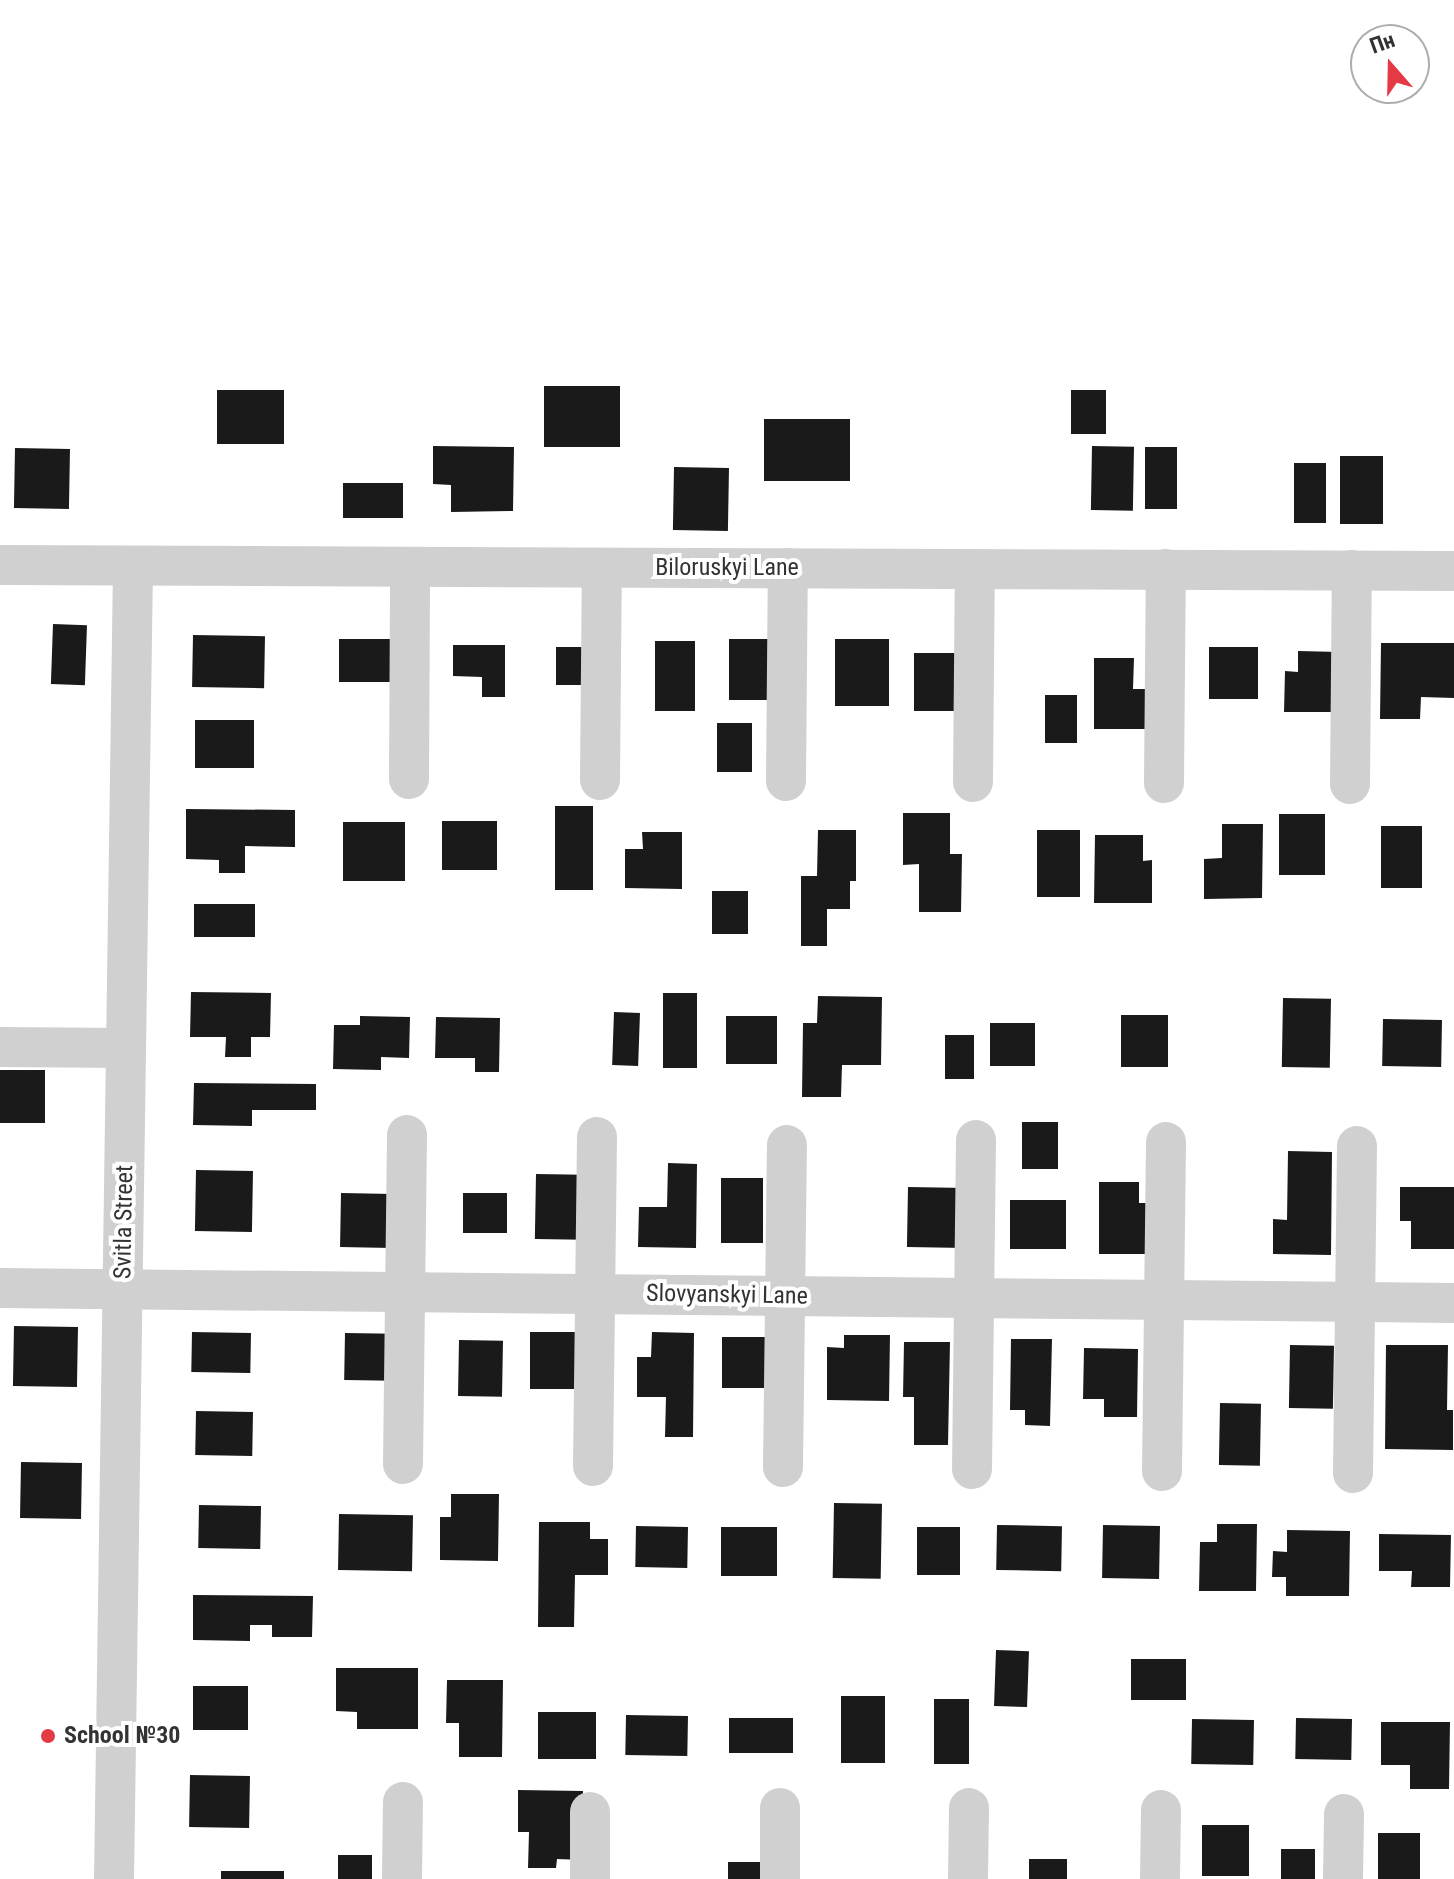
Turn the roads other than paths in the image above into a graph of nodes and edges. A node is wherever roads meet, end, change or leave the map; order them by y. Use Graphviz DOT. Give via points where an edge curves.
graph roads {
  1 [pos="0,565"];
  2 [pos="133,566"];
  3 [pos="410,567"];
  4 [pos="602,568"];
  5 [pos="788,568"];
  6 [pos="975,569"];
  7 [pos="1166,569"];
  8 [pos="1352,570"];
  9 [pos="1454,571"];
  10 [pos="409,779"];
  11 [pos="600,780"];
  12 [pos="786,781"];
  13 [pos="973,782"];
  14 [pos="1164,783"];
  15 [pos="1350,784"];
  16 [pos="0,1047"];
  17 [pos="126,1048"];
  18 [pos="407,1135"];
  19 [pos="597,1137"];
  20 [pos="976,1140"];
  21 [pos="1166,1142"];
  22 [pos="787,1145"];
  23 [pos="1357,1146"];
  24 [pos="0,1288"];
  25 [pos="123,1289"];
  26 [pos="405,1292"];
  27 [pos="595,1294"];
  28 [pos="785,1296"];
  29 [pos="974,1298"];
  30 [pos="1164,1300"];
  31 [pos="1355,1302"];
  32 [pos="1454,1303"];
  33 [pos="403,1464"];
  34 [pos="593,1466"];
  35 [pos="783,1467"];
  36 [pos="972,1469"];
  37 [pos="1162,1471"];
  38 [pos="1353,1473"];
  39 [pos="403,1802"];
  40 [pos="780,1808"];
  41 [pos="969,1808"];
  42 [pos="1161,1810"];
  43 [pos="590,1812"];
  44 [pos="1344,1814"];
  45 [pos="114,1879"];
  46 [pos="402,1879"];
  47 [pos="590,1879"];
  48 [pos="780,1879"];
  49 [pos="968,1879"];
  50 [pos="1160,1879"];
  51 [pos="1343,1879"];
  1 -- 2 [label="street, Biloruskyi Lane"];
  2 -- 3 [label="street, Biloruskyi Lane"];
  2 -- 17 [label="street, Svitla Street"];
  3 -- 4 [label="street, Biloruskyi Lane"];
  3 -- 10 [label="street"];
  4 -- 5 [label="street, Biloruskyi Lane"];
  4 -- 11 [label="street"];
  5 -- 6 [label="street, Biloruskyi Lane"];
  5 -- 12 [label="street"];
  6 -- 7 [label="street, Biloruskyi Lane"];
  6 -- 13 [label="street"];
  7 -- 8 [label="street, Biloruskyi Lane"];
  7 -- 14 [label="street"];
  8 -- 9 [label="street, Biloruskyi Lane"];
  8 -- 15 [label="street"];
  16 -- 17 [label="street"];
  17 -- 25 [label="street, Svitla Street"];
  18 -- 26 [label="street"];
  19 -- 27 [label="street"];
  20 -- 29 [label="street"];
  21 -- 30 [label="street"];
  22 -- 28 [label="street"];
  23 -- 31 [label="street"];
  24 -- 25 [label="street, Slovyanskyi Lane"];
  25 -- 26 [label="street, Slovyanskyi Lane"];
  25 -- 45 [label="street, Svitla Street"];
  26 -- 27 [label="street, Slovyanskyi Lane"];
  26 -- 33 [label="street"];
  27 -- 28 [label="street, Slovyanskyi Lane"];
  27 -- 34 [label="street"];
  28 -- 29 [label="street, Slovyanskyi Lane"];
  28 -- 35 [label="street"];
  29 -- 30 [label="street, Slovyanskyi Lane"];
  29 -- 36 [label="street"];
  30 -- 31 [label="street, Slovyanskyi Lane"];
  30 -- 37 [label="street"];
  31 -- 32 [label="street, Slovyanskyi Lane"];
  31 -- 38 [label="street"];
  39 -- 46 [label="street"];
  40 -- 48 [label="street"];
  41 -- 49 [label="street"];
  42 -- 50 [label="street"];
  43 -- 47 [label="street"];
  44 -- 51 [label="street"];
}
